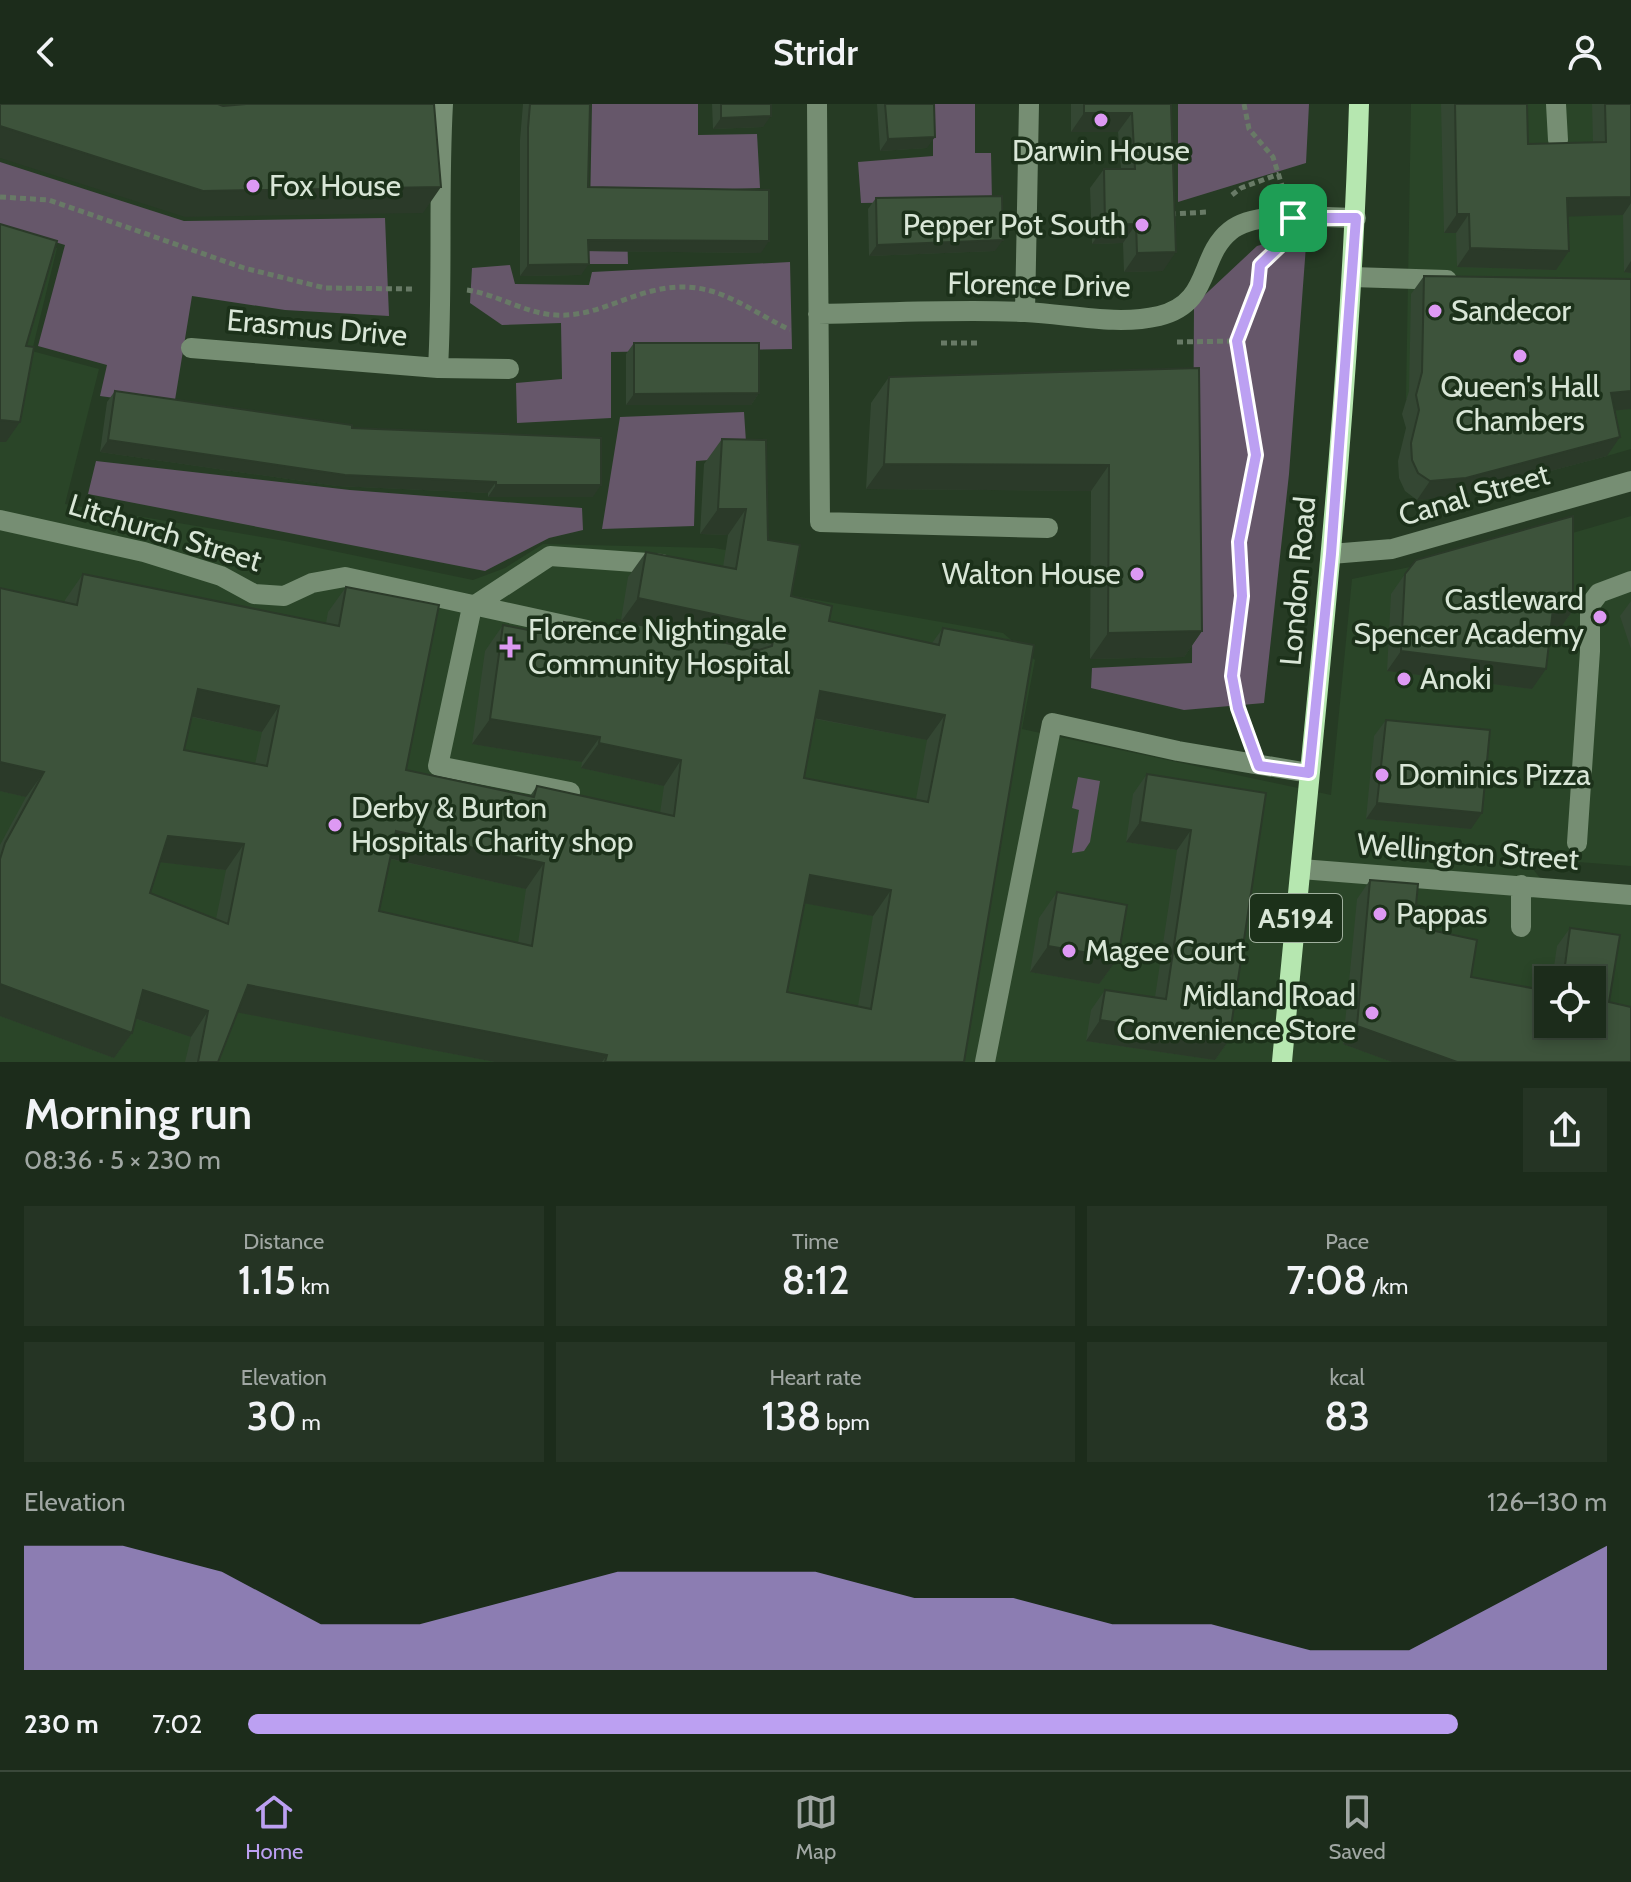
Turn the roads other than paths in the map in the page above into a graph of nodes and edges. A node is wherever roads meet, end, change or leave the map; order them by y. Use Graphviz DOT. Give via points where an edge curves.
graph roads {
  1 [pos="443,104"];
  2 [pos="817,104"];
  3 [pos="1029,104"];
  4 [pos="1359,104"];
  5 [pos="1556,104"];
  6 [pos="1558,140"];
  7 [pos="1356,218"];
  8 [pos="1352,277"];
  9 [pos="1464,280"];
  10 [pos="1025,312"];
  11 [pos="818,314"];
  12 [pos="191,348"];
  13 [pos="438,368"];
  14 [pos="509,369"];
  15 [pos="1631,481"];
  16 [pos="0,520"];
  17 [pos="1048,528"];
  18 [pos="1331,554"];
  19 [pos="687,566"];
  20 [pos="1631,581"];
  21 [pos="472,607"];
  22 [pos="608,635"];
  23 [pos="1309,773"];
  24 [pos="570,792"];
  25 [pos="1577,843"];
  26 [pos="1301,869"];
  27 [pos="1521,885"];
  28 [pos="1631,895"];
  29 [pos="1521,927"];
  30 [pos="985,1062"];
  31 [pos="1282,1062"];
  1 -- 13 [label="street, Erasmus Drive"];
  2 -- 11 [label="street"];
  3 -- 10 [label="street"];
  4 -- 7 [label="main road, London Road / A5194"];
  5 -- 6 [label="street"];
  7 -- 8 [label="main road, London Road / A5194"];
  7 -- 10 [label="street, Florence Drive" via="1260,218 1230,231 1201,286 1184,306 1159,316 1117,319"];
  8 -- 9 [label="street"];
  8 -- 18 [label="main road, London Road / A5194"];
  10 -- 11 [label="street, Florence Drive"];
  11 -- 17 [label="street" via="820,522"];
  12 -- 13 [label="street, Erasmus Drive"];
  13 -- 14 [label="street, Erasmus Drive"];
  15 -- 18 [label="street, Canal Street" via="1392,549"];
  16 -- 21 [label="street, Litchurch Street" via="144,552 221,576 254,594 284,596 312,583 345,577"];
  18 -- 23 [label="main road, London Road / A5194"];
  19 -- 21 [label="street" via="550,556"];
  20 -- 25 [label="street" via="1599,593 1590,605"];
  21 -- 22 [label="street, Litchurch Street"];
  21 -- 24 [label="street" via="438,766"];
  23 -- 26 [label="main road, London Road / A5194"];
  23 -- 30 [label="street" via="1052,723"];
  26 -- 27 [label="street, Wellington Street"];
  26 -- 31 [label="main road, London Road / A5194"];
  27 -- 28 [label="street, Wellington Street"];
  27 -- 29 [label="street"];
}
